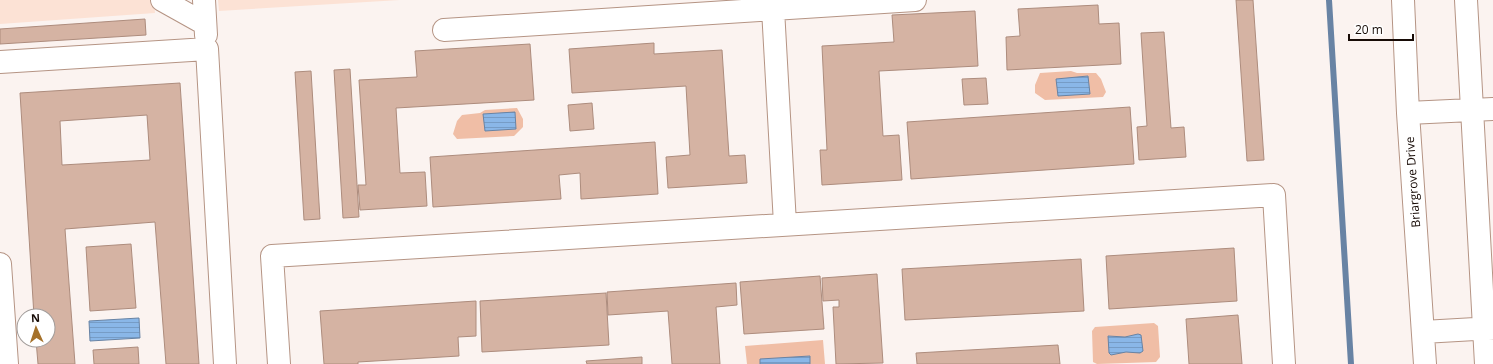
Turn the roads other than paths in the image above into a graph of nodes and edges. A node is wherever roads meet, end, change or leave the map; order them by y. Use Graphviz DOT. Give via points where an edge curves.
graph roads {
  1 [pos="162,0"];
  2 [pos="204,0"];
  3 [pos="915,0"];
  4 [pos="1403,0"];
  5 [pos="1466,0"];
  6 [pos="773,3"];
  7 [pos="205,24"];
  8 [pos="444,30"];
  9 [pos="207,50"];
  10 [pos="0,62"];
  11 [pos="1482,110"];
  12 [pos="1408,113"];
  13 [pos="785,224"];
  14 [pos="0,264"];
  15 [pos="1488,328"];
  16 [pos="1423,332"];
  17 [pos="7,364"];
  18 [pos="225,364"];
  19 [pos="279,364"];
  20 [pos="1284,364"];
  21 [pos="1425,364"];
  22 [pos="1486,364"];
  1 -- 7 [label="street"];
  2 -- 7 [label="street"];
  3 -- 6 [label="street"];
  4 -- 12 [label="street, Briargrove Drive"];
  5 -- 11 [label="street"];
  6 -- 8 [label="street"];
  6 -- 13 [label="street"];
  7 -- 9 [label="street"];
  9 -- 10 [label="street"];
  9 -- 18 [label="street"];
  11 -- 12 [label="street"];
  11 -- 15 [label="street"];
  12 -- 16 [label="street, Briargrove Drive"];
  13 -- 19 [label="street" via="272,256"];
  13 -- 20 [label="street" via="1274,195"];
  14 -- 17 [label="street"];
  15 -- 16 [label="street"];
  15 -- 22 [label="street"];
  16 -- 21 [label="street, Briargrove Drive"];
}
